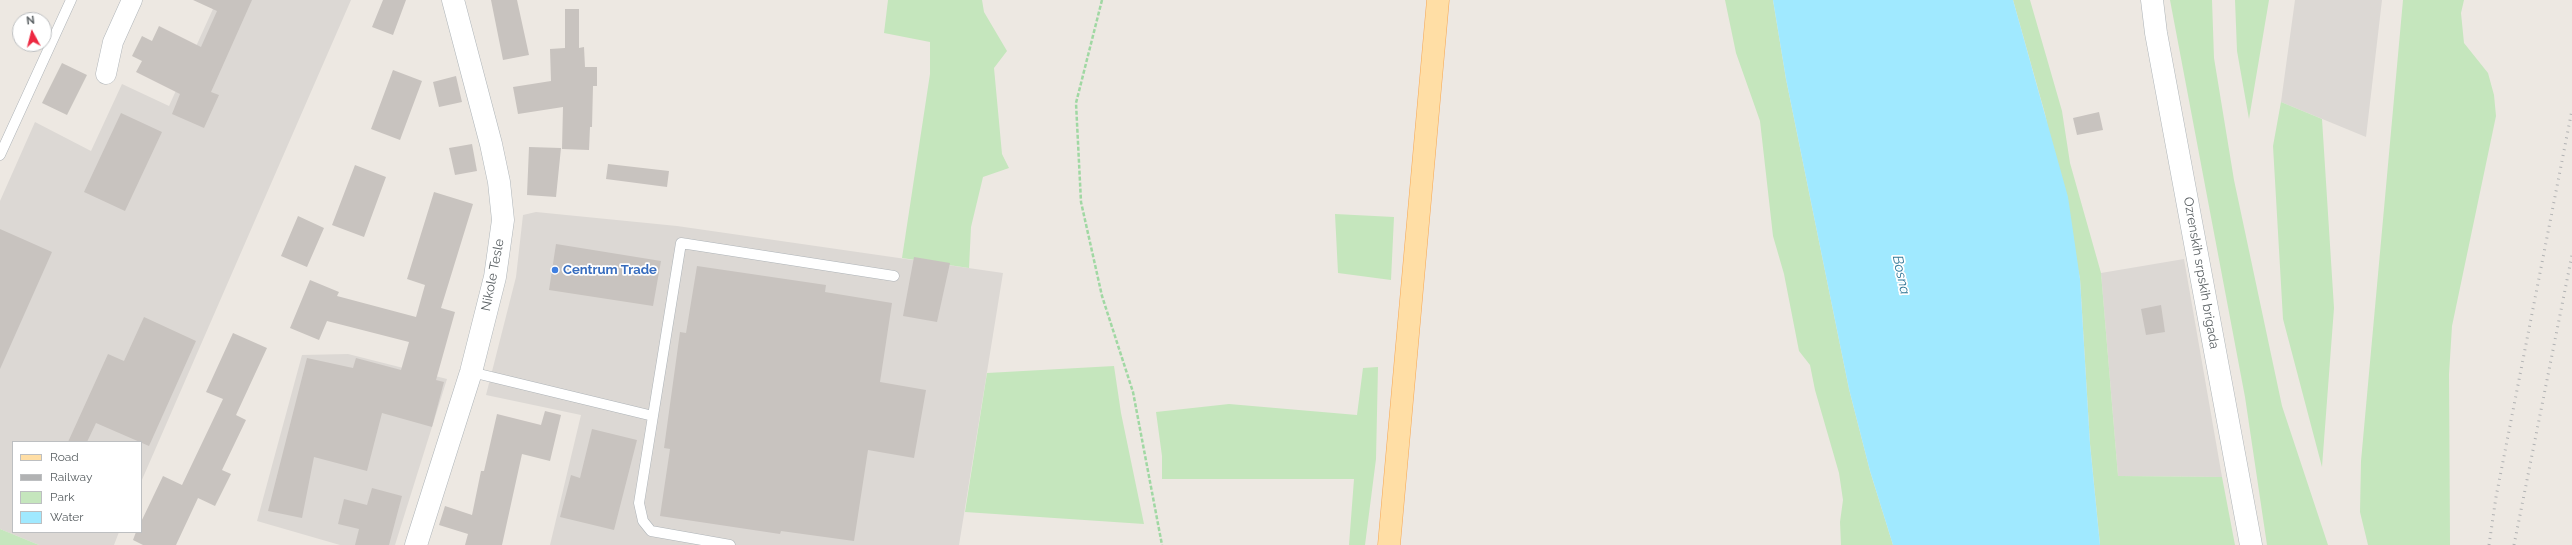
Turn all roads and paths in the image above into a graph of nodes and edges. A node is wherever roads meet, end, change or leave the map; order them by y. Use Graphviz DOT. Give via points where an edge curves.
graph roads {
  1 [pos="71,0"];
  2 [pos="132,0"];
  3 [pos="453,0"];
  4 [pos="1102,0"];
  5 [pos="1438,0"];
  6 [pos="2152,0"];
  7 [pos="106,74"];
  8 [pos="0,155"];
  9 [pos="894,276"];
  10 [pos="471,372"];
  11 [pos="652,416"];
  12 [pos="416,545"];
  13 [pos="730,545"];
  14 [pos="1162,545"];
  15 [pos="1389,545"];
  16 [pos="2251,545"];
  1 -- 8 [label="lane"];
  2 -- 7 [label="street" via="113,42"];
  3 -- 10 [label="street, Nikole Tesle" via="491,144 503,220 495,277"];
  4 -- 14 [label="path" via="1076,103 1081,202 1102,296 1133,392"];
  5 -- 15 [label="main road"];
  6 -- 16 [label="street, Ozrenskih srpskih brigada"];
  9 -- 11 [label="lane" via="681,243"];
  10 -- 11 [label="lane"];
  10 -- 12 [label="street, Nikole Tesle"];
  11 -- 13 [label="lane" via="639,503 643,520 651,531"];
}
